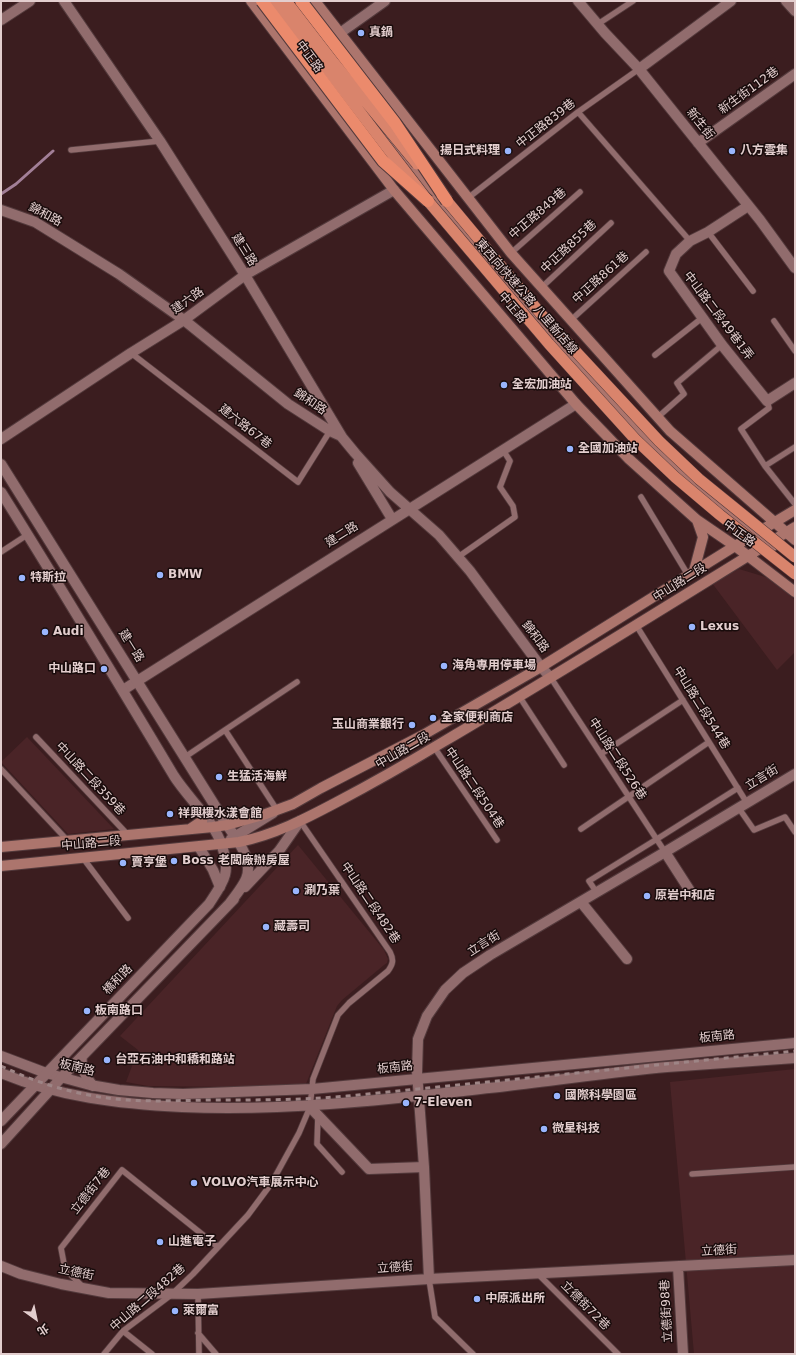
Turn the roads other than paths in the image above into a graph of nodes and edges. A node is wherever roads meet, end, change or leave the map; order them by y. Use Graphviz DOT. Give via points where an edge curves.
graph roads {
  1 [pos="30,1"];
  2 [pos="64,1"];
  3 [pos="251,1"];
  4 [pos="262,1"];
  5 [pos="275,1"];
  6 [pos="280,1"];
  7 [pos="286,1"];
  8 [pos="302,1"];
  9 [pos="315,1"];
  10 [pos="578,1"];
  11 [pos="633,1"];
  12 [pos="731,1"];
  13 [pos="786,1"];
  14 [pos="379,3"];
  15 [pos="795,11"];
  16 [pos="1,20"];
  17 [pos="598,24"];
  18 [pos="340,34"];
  19 [pos="317,50"];
  20 [pos="297,64"];
  21 [pos="639,69"];
  22 [pos="795,74"];
  23 [pos="578,112"];
  24 [pos="160,141"];
  25 [pos="698,143"];
  26 [pos="71,150"];
  27 [pos="394,190"];
  28 [pos="580,192"];
  29 [pos="468,198"];
  30 [pos="428,201"];
  31 [pos="447,201"];
  32 [pos="748,206"];
  33 [pos="1,210"];
  34 [pos="611,222"];
  35 [pos="708,232"];
  36 [pos="690,241"];
  37 [pos="646,252"];
  38 [pos="511,253"];
  39 [pos="795,268"];
  40 [pos="245,275"];
  41 [pos="542,287"];
  42 [pos="753,291"];
  43 [pos="702,318"];
  44 [pos="184,320"];
  45 [pos="571,320"];
  46 [pos="774,321"];
  47 [pos="722,345"];
  48 [pos="795,350"];
  49 [pos="131,353"];
  50 [pos="655,355"];
  51 [pos="795,383"];
  52 [pos="767,401"];
  53 [pos="576,404"];
  54 [pos="658,417"];
  55 [pos="330,431"];
  56 [pos="342,436"];
  57 [pos="1,440"];
  58 [pos="795,447"];
  59 [pos="503,450"];
  60 [pos="1,464"];
  61 [pos="765,466"];
  62 [pos="1,492"];
  63 [pos="641,497"];
  64 [pos="795,504"];
  65 [pos="410,510"];
  66 [pos="795,510"];
  67 [pos="392,519"];
  68 [pos="697,520"];
  69 [pos="774,522"];
  70 [pos="795,527"];
  71 [pos="786,532"];
  72 [pos="27,534"];
  73 [pos="755,534"];
  74 [pos="795,540"];
  75 [pos="767,544"];
  76 [pos="735,546"];
  77 [pos="1,552"];
  78 [pos="795,553"];
  79 [pos="748,556"];
  80 [pos="458,557"];
  81 [pos="795,557"];
  82 [pos="691,573"];
  83 [pos="795,574"];
  84 [pos="792,589"];
  85 [pos="636,626"];
  86 [pos="542,667"];
  87 [pos="551,678"];
  88 [pos="137,680"];
  89 [pos="297,682"];
  90 [pos="122,690"];
  91 [pos="519,696"];
  92 [pos="683,700"];
  93 [pos="225,730"];
  94 [pos="36,737"];
  95 [pos="709,742"];
  96 [pos="434,747"];
  97 [pos="601,754"];
  98 [pos="185,757"];
  99 [pos="564,765"];
  100 [pos="1,769"];
  101 [pos="795,774"];
  102 [pos="738,788"];
  103 [pos="629,797"];
  104 [pos="743,805"];
  105 [pos="277,810"];
  106 [pos="203,815"];
  107 [pos="300,822"];
  108 [pos="227,825"];
  109 [pos="213,827"];
  110 [pos="580,829"];
  111 [pos="186,830"];
  112 [pos="795,832"];
  113 [pos="128,835"];
  114 [pos="237,839"];
  115 [pos="497,840"];
  116 [pos="657,840"];
  117 [pos="68,841"];
  118 [pos="222,844"];
  119 [pos="1,847"];
  120 [pos="199,847"];
  121 [pos="665,852"];
  122 [pos="83,858"];
  123 [pos="1,866"];
  124 [pos="220,888"];
  125 [pos="597,893"];
  126 [pos="692,894"];
  127 [pos="581,902"];
  128 [pos="230,903"];
  129 [pos="128,918"];
  130 [pos="627,959"];
  131 [pos="795,1043"];
  132 [pos="1,1056"];
  133 [pos="82,1056"];
  134 [pos="795,1058"];
  135 [pos="1,1073"];
  136 [pos="46,1073"];
  137 [pos="61,1078"];
  138 [pos="418,1079"];
  139 [pos="35,1085"];
  140 [pos="93,1086"];
  141 [pos="312,1089"];
  142 [pos="51,1090"];
  143 [pos="418,1096"];
  144 [pos="310,1106"];
  145 [pos="318,1115"];
  146 [pos="1,1121"];
  147 [pos="1,1144"];
  148 [pos="424,1167"];
  149 [pos="795,1167"];
  150 [pos="342,1172"];
  151 [pos="692,1174"];
  152 [pos="218,1248"];
  153 [pos="795,1260"];
  154 [pos="1,1266"];
  155 [pos="678,1267"];
  156 [pos="537,1273"];
  157 [pos="429,1279"];
  158 [pos="83,1288"];
  159 [pos="171,1294"];
  160 [pos="198,1294"];
  161 [pos="123,1331"];
  162 [pos="198,1333"];
  163 [pos="104,1354"];
  164 [pos="152,1354"];
  165 [pos="199,1354"];
  166 [pos="216,1354"];
  167 [pos="473,1354"];
  168 [pos="618,1354"];
  169 [pos="683,1354"];
  1 -- 16 [label="street"];
  2 -- 24 [label="street, 建三路"];
  3 -- 20 [label="main road, 中正路"];
  4 -- 30 [label="highway, bridge" via="383,161"];
  5 -- 30 [label="highway, 東西向快速公路 八里新店線, bridge"];
  6 -- 19 [label="main road"];
  7 -- 31 [label="highway, 東西向快速公路 八里新店線, bridge"];
  8 -- 31 [label="highway, bridge" via="395,123"];
  9 -- 18 [label="main road"];
  10 -- 17 [label="street, 新生街"];
  11 -- 17 [label="lane"];
  12 -- 21 [label="street"];
  13 -- 15 [label="street"];
  14 -- 18 [label="street"];
  17 -- 21 [label="street, 新生街"];
  18 -- 19 [label="street"];
  18 -- 29 [label="main road"];
  19 -- 20 [label="street"];
  19 -- 73 [label="main road" via="552,339 652,445 694,485"];
  20 -- 27 [label="main road, 中正路"];
  21 -- 23 [label="lane, 中正路839巷"];
  21 -- 25 [label="street, 新生街"];
  22 -- 25 [label="street, 新生街112巷"];
  23 -- 29 [label="lane, 中正路839巷"];
  23 -- 36 [label="lane"];
  24 -- 26 [label="lane"];
  24 -- 40 [label="street, 建三路"];
  25 -- 32 [label="street, 新生街"];
  27 -- 40 [label="street, 建六路"];
  27 -- 53 [label="main road, 中正路"];
  28 -- 38 [label="lane, 中正路849巷"];
  29 -- 38 [label="main road"];
  30 -- 83 [label="highway, 東西向快速公路 八里新店線, bridge" via="544,338 635,439 720,516"];
  31 -- 81 [label="highway, 東西向快速公路 八里新店線, bridge" via="541,314 659,441 700,479"];
  32 -- 35 [label="street, 中山路二段49巷1弄"];
  32 -- 39 [label="street, 新生街"];
  33 -- 44 [label="street, 錦和路" via="35,222 119,274"];
  34 -- 41 [label="lane, 中正路855巷"];
  35 -- 36 [label="street, 中山路二段49巷1弄"];
  35 -- 42 [label="lane"];
  36 -- 43 [label="street, 中山路二段49巷1弄" via="676,254 669,271"];
  37 -- 45 [label="lane, 中正路861巷"];
  38 -- 41 [label="main road"];
  40 -- 44 [label="street, 建六路"];
  40 -- 56 [label="street, 建三路"];
  41 -- 45 [label="main road"];
  43 -- 47 [label="street, 中山路二段49巷1弄"];
  43 -- 50 [label="lane"];
  44 -- 49 [label="street, 建六路"];
  44 -- 55 [label="street, 錦和路" via="288,404"];
  45 -- 54 [label="main road"];
  46 -- 48 [label="lane"];
  47 -- 52 [label="street, 中山路二段49巷1弄"];
  47 -- 54 [label="lane" via="676,383 684,394"];
  49 -- 55 [label="lane, 建六路67巷" via="298,482"];
  49 -- 57 [label="street, 建六路"];
  51 -- 52 [label="street"];
  52 -- 61 [label="lane" via="769,408 741,429"];
  53 -- 59 [label="street, 建二路"];
  53 -- 68 [label="main road, 中正路" via="629,459"];
  54 -- 69 [label="main road" via="670,431"];
  55 -- 56 [label="street, 錦和路"];
  56 -- 65 [label="street, 錦和路" via="368,468"];
  56 -- 67 [label="street, 建三路"];
  58 -- 61 [label="lane"];
  59 -- 65 [label="street, 建二路"];
  59 -- 80 [label="lane" via="510,461 500,487 513,506 516,517"];
  60 -- 88 [label="street, 建一路"];
  61 -- 64 [label="lane"];
  62 -- 72 [label="street"];
  63 -- 82 [label="lane"];
  65 -- 67 [label="street, 建二路"];
  65 -- 80 [label="street, 錦和路" via="440,535"];
  66 -- 69 [label="main road, 中山路二段"];
  67 -- 88 [label="street, 建二路"];
  68 -- 76 [label="main road, 中正路"];
  68 -- 82 [label="main road" via="703,536"];
  69 -- 71 [label="main road"];
  69 -- 73 [label="main road, 中山路二段"];
  70 -- 71 [label="main road, 中山路二段"];
  71 -- 74 [label="main road"];
  71 -- 75 [label="main road, 中山路二段"];
  72 -- 77 [label="lane"];
  72 -- 90 [label="street"];
  73 -- 75 [label="main road"];
  73 -- 76 [label="main road, 中山路二段"];
  75 -- 78 [label="main road"];
  75 -- 79 [label="main road, 中山路二段"];
  75 -- 84 [label="main road"];
  76 -- 79 [label="main road, 中正路"];
  76 -- 82 [label="main road, 中山路二段"];
  79 -- 84 [label="main road, 中正路"];
  79 -- 85 [label="main road, 中山路二段"];
  80 -- 86 [label="street, 錦和路"];
  82 -- 86 [label="main road, 中山路二段"];
  85 -- 87 [label="main road, 中山路二段"];
  85 -- 92 [label="lane, 中山路二段544巷"];
  86 -- 87 [label="street, 錦和路"];
  86 -- 105 [label="main road, 中山路二段" via="422,735 293,804"];
  87 -- 91 [label="main road, 中山路二段"];
  87 -- 97 [label="lane, 中山路二段526巷"];
  88 -- 90 [label="street, 建二路"];
  88 -- 98 [label="street, 建一路"];
  89 -- 93 [label="lane"];
  90 -- 106 [label="street" via="178,782"];
  91 -- 96 [label="main road, 中山路二段"];
  91 -- 99 [label="lane"];
  92 -- 95 [label="lane, 中山路二段544巷"];
  92 -- 97 [label="lane"];
  93 -- 98 [label="lane"];
  93 -- 105 [label="lane"];
  94 -- 113 [label="lane, 中山路二段359巷"];
  95 -- 102 [label="lane, 中山路二段544巷"];
  95 -- 103 [label="lane"];
  96 -- 107 [label="main road, 中山路二段"];
  96 -- 115 [label="lane, 中山路二段504巷"];
  97 -- 103 [label="lane, 中山路二段526巷"];
  98 -- 108 [label="street, 建一路"];
  100 -- 117 [label="lane"];
  101 -- 104 [label="street, 立言街"];
  102 -- 104 [label="lane, 中山路二段544巷"];
  102 -- 116 [label="lane"];
  103 -- 110 [label="lane"];
  103 -- 116 [label="lane, 中山路二段526巷"];
  104 -- 112 [label="lane, 中山路二段544巷" via="754,830 785,817"];
  104 -- 121 [label="street, 立言街"];
  105 -- 108 [label="main road, 中山路二段"];
  105 -- 114 [label="street"];
  106 -- 109 [label="street"];
  106 -- 111 [label="main road" via="198,825"];
  107 -- 114 [label="main road, 中山路二段" via="256,838"];
  107 -- 128 [label="street" via="279,851"];
  107 -- 141 [label="lane, 中山路二段482巷" via="390,952 393,961 388,970 338,1015 313,1079"];
  108 -- 109 [label="main road, 中山路二段"];
  108 -- 114 [label="street, 建一路"];
  109 -- 111 [label="main road, 中山路二段"];
  109 -- 118 [label="street"];
  111 -- 113 [label="main road, 中山路二段"];
  113 -- 117 [label="main road, 中山路二段"];
  114 -- 118 [label="main road, 中山路二段"];
  114 -- 128 [label="street" via="248,864 248,871 244,883"];
  116 -- 121 [label="lane, 中山路二段526巷"];
  116 -- 125 [label="lane" via="589,881"];
  117 -- 119 [label="main road, 中山路二段"];
  118 -- 120 [label="main road, 中山路二段"];
  118 -- 124 [label="street, 橋和路" via="227,871"];
  120 -- 122 [label="main road, 中山路二段"];
  120 -- 124 [label="street"];
  121 -- 125 [label="street, 立言街"];
  121 -- 126 [label="street"];
  122 -- 123 [label="main road, 中山路二段"];
  122 -- 129 [label="lane"];
  124 -- 136 [label="street, 橋和路" via="192,923"];
  125 -- 127 [label="street, 立言街"];
  127 -- 130 [label="street"];
  127 -- 138 [label="street, 立言街" via="490,955 463,973 445,990 427,1016 418,1039"];
  128 -- 133 [label="street"];
  131 -- 138 [label="street, 板南路"];
  132 -- 136 [label="street, 板南路"];
  133 -- 137 [label="street"];
  133 -- 140 [label="street" via="82,1068"];
  134 -- 143 [label="street" via="665,1067"];
  135 -- 139 [label="street"];
  136 -- 137 [label="street, 板南路"];
  136 -- 139 [label="street, 橋和路"];
  137 -- 140 [label="street, 板南路"];
  137 -- 142 [label="street"];
  138 -- 141 [label="street, 板南路"];
  138 -- 143 [label="street, 立言街"];
  139 -- 142 [label="street"];
  139 -- 146 [label="street, 橋和路"];
  140 -- 141 [label="street, 板南路" via="146,1093 183,1094"];
  141 -- 144 [label="lane, 中山路二段482巷"];
  142 -- 144 [label="street" via="85,1098 159,1106 213,1109"];
  142 -- 147 [label="street"];
  143 -- 144 [label="street"];
  143 -- 148 [label="street, 立言街"];
  144 -- 145 [label="street"];
  144 -- 152 [label="lane, 中山路二段482巷" via="299,1133 271,1184 248,1215"];
  145 -- 148 [label="street" via="369,1169"];
  145 -- 150 [label="lane" via="317,1144"];
  148 -- 157 [label="street, 立言街"];
  149 -- 151 [label="lane"];
  152 -- 158 [label="lane, 立德街7巷" via="122,1170 61,1248 65,1269"];
  152 -- 159 [label="lane, 中山路二段482巷"];
  153 -- 155 [label="street, 立德街"];
  154 -- 158 [label="street, 立德街" via="21,1274"];
  155 -- 156 [label="street, 立德街"];
  155 -- 169 [label="street, 立德街98巷"];
  156 -- 157 [label="street, 立德街"];
  156 -- 168 [label="lane, 立德街72巷"];
  157 -- 160 [label="street, 立德街"];
  157 -- 167 [label="lane" via="435,1317"];
  158 -- 159 [label="street, 立德街" via="109,1293"];
  159 -- 160 [label="street, 立德街"];
  159 -- 161 [label="lane, 中山路二段482巷"];
  160 -- 162 [label="lane"];
  161 -- 163 [label="lane, 中山路二段482巷"];
  161 -- 164 [label="lane"];
  162 -- 165 [label="lane"];
  162 -- 166 [label="lane"];
}
